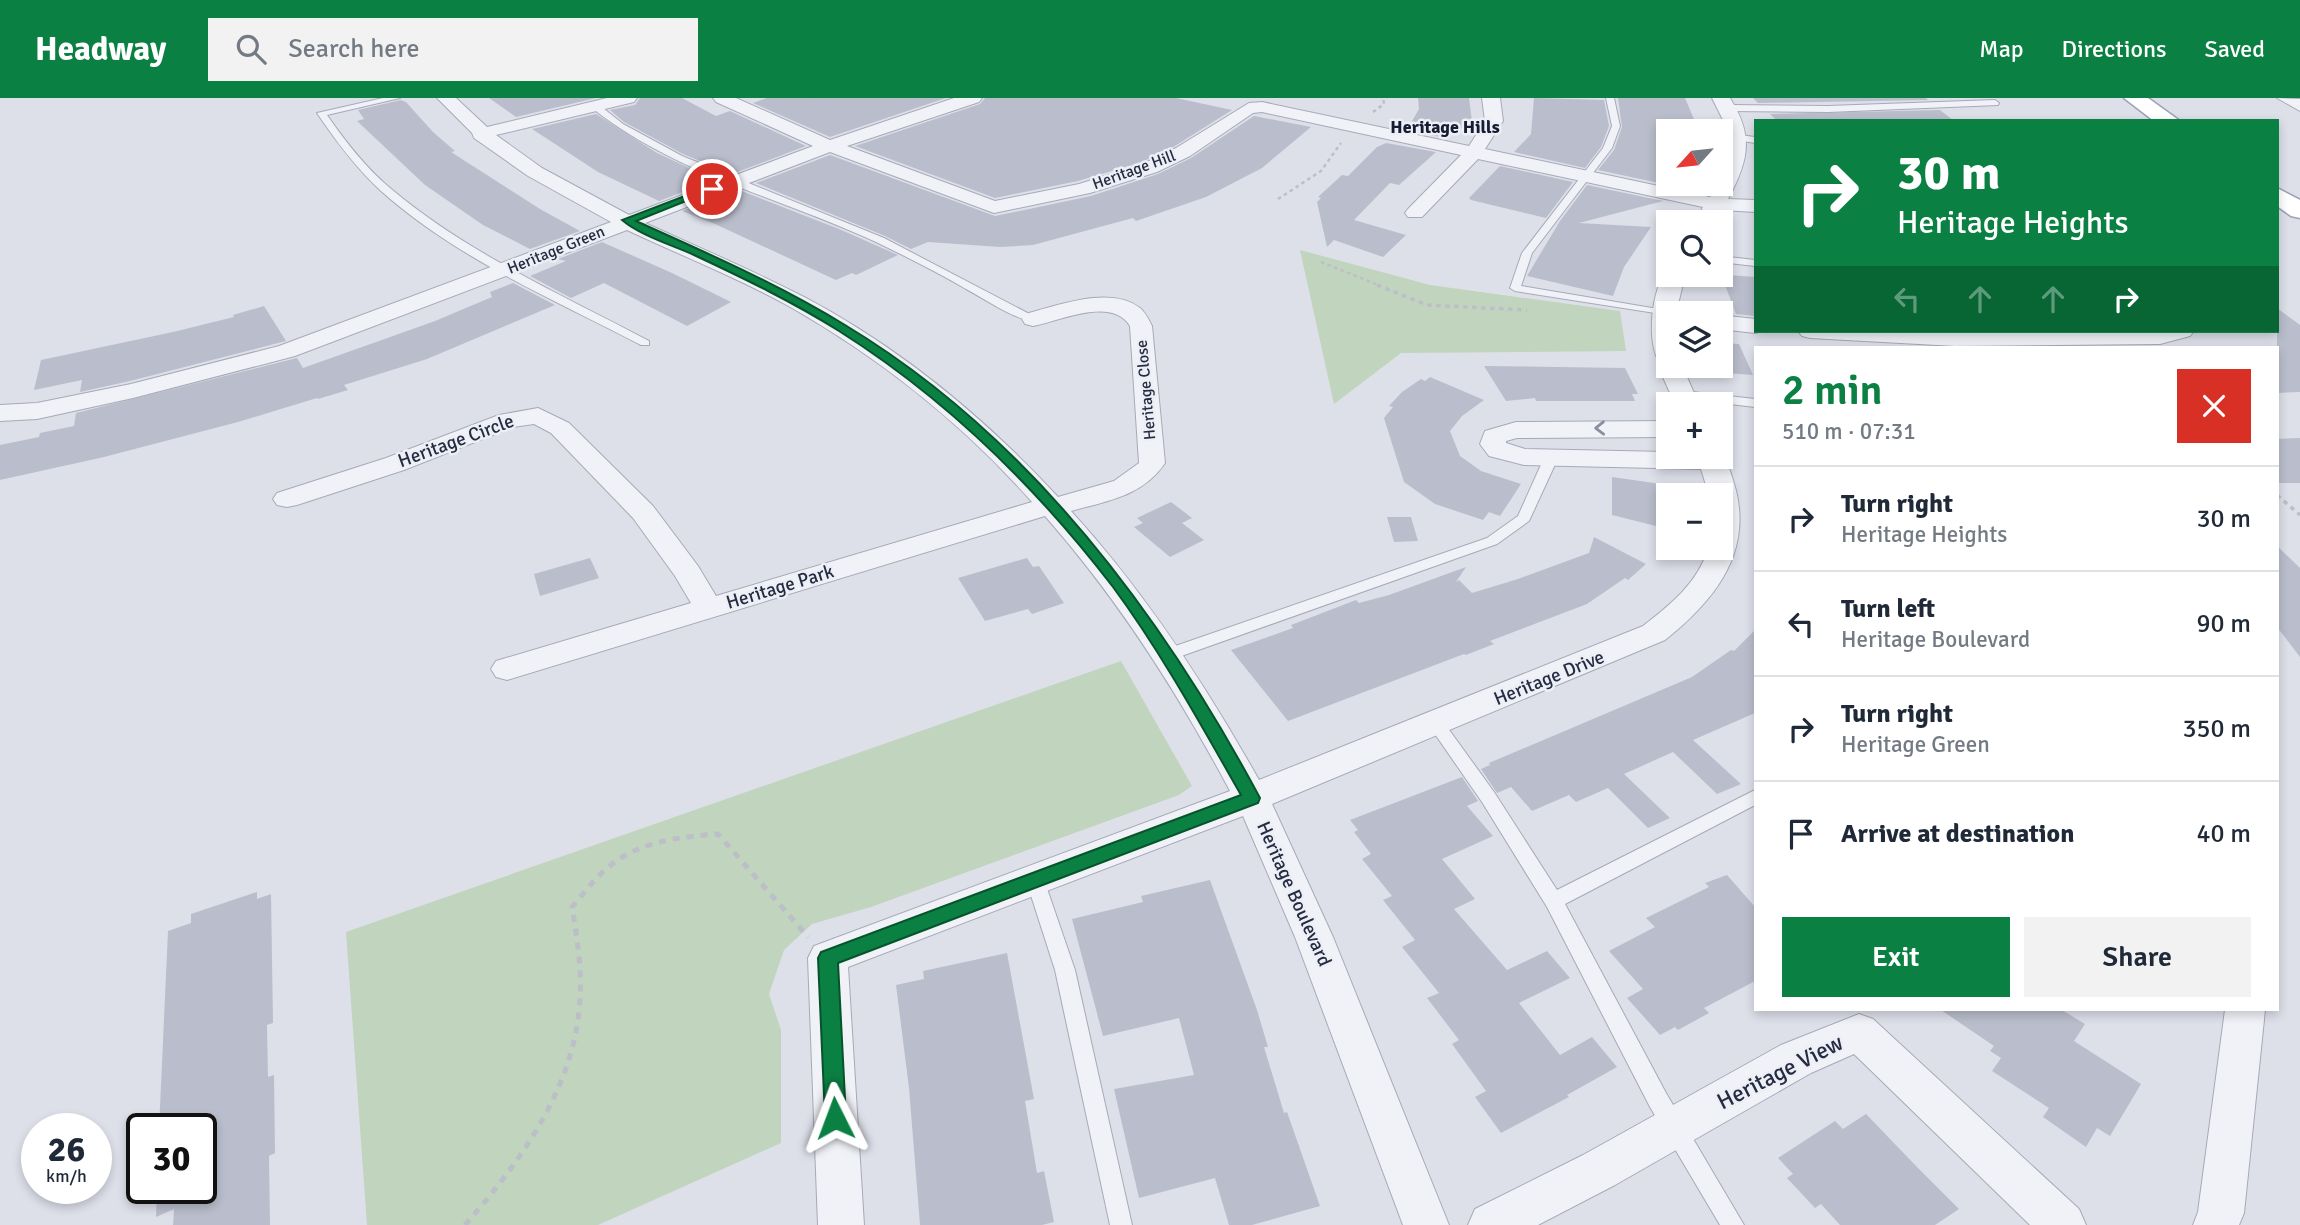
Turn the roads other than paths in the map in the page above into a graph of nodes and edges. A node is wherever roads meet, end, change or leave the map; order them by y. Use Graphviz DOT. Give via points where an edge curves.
graph roads {
  1 [pos="396,98"];
  2 [pos="446,98"];
  3 [pos="628,98"];
  4 [pos="722,98"];
  5 [pos="973,98"];
  6 [pos="1491,98"];
  7 [pos="1610,98"];
  8 [pos="1816,98"];
  9 [pos="2115,98"];
  10 [pos="2134,98"];
  11 [pos="2286,98"];
  12 [pos="1949,101"];
  13 [pos="1725,103"];
  14 [pos="1995,103"];
  15 [pos="595,106"];
  16 [pos="2300,106"];
  17 [pos="1828,109"];
  18 [pos="2146,119"];
  19 [pos="2166,119"];
  20 [pos="480,134"];
  21 [pos="1747,139"];
  22 [pos="830,146"];
  23 [pos="1475,151"];
  24 [pos="1586,175"];
  25 [pos="732,181"];
  26 [pos="2279,196"];
  27 [pos="1716,204"];
  28 [pos="1754,206"];
  29 [pos="2279,208"];
  30 [pos="1712,210"];
  31 [pos="2300,211"];
  32 [pos="1415,213"];
  33 [pos="628,220"];
  34 [pos="2300,221"];
  35 [pos="1733,260"];
  36 [pos="1754,263"];
  37 [pos="507,270"];
  38 [pos="1656,312"];
  39 [pos="1033,319"];
  40 [pos="1733,323"];
  41 [pos="1754,326"];
  42 [pos="1833,333"];
  43 [pos="2175,333"];
  44 [pos="645,343"];
  45 [pos="1959,344"];
  46 [pos="1733,402"];
  47 [pos="1754,403"];
  48 [pos="0,413"];
  49 [pos="1656,429"];
  50 [pos="1551,458"];
  51 [pos="1656,459"];
  52 [pos="1715,469"];
  53 [pos="287,499"];
  54 [pos="1053,506"];
  55 [pos="709,609"];
  56 [pos="1167,655"];
  57 [pos="507,670"];
  58 [pos="1436,724"];
  59 [pos="1251,798"];
  60 [pos="1754,798"];
  61 [pos="1035,880"];
  62 [pos="1554,901"];
  63 [pos="2245,1011"];
  64 [pos="1674,1128"];
  65 [pos="841,1225"];
  66 [pos="1121,1225"];
  67 [pos="1426,1225"];
  68 [pos="1491,1225"];
  69 [pos="1734,1225"];
  70 [pos="2063,1225"];
  71 [pos="2216,1225"];
  1 -- 37 [label="lane" via="321,113 383,188"];
  2 -- 20 [label="street, Heritage Boulevard"];
  3 -- 15 [label="street"];
  4 -- 22 [label="street, Heritage Hill"];
  5 -- 22 [label="street, Heritage Green"];
  6 -- 23 [label="street" via="1494,121"];
  7 -- 24 [label="lane" via="1616,126 1607,148"];
  8 -- 17 [label="lane"];
  9 -- 18 [label="main road"];
  10 -- 19 [label="main road"];
  11 -- 16 [label="street"];
  12 -- 14 [label="lane"];
  12 -- 17 [label="lane"];
  13 -- 17 [label="lane"];
  13 -- 21 [label="street"];
  15 -- 20 [label="street"];
  15 -- 25 [label="lane" via="642,138"];
  20 -- 33 [label="street, Heritage Boulevard" via="541,177"];
  21 -- 27 [label="street"];
  22 -- 23 [label="street, Heritage Hill" via="994,207 1083,189 1150,168 1249,108 1272,108"];
  22 -- 25 [label="street, Heritage Green"];
  23 -- 24 [label="street, Heritage Hill"];
  23 -- 32 [label="street"];
  24 -- 27 [label="street, Heritage Hill"];
  24 -- 38 [label="lane" via="1527,253 1515,288"];
  25 -- 33 [label="street, Heritage Green"];
  25 -- 39 [label="lane" via="894,246"];
  26 -- 31 [label="main road"];
  27 -- 28 [label="street, Heritage Hill"];
  27 -- 30 [label="street"];
  29 -- 34 [label="main road"];
  33 -- 37 [label="street, Heritage Green"];
  33 -- 54 [label="street, Heritage Boulevard" via="762,282 866,343 981,433"];
  35 -- 36 [label="lane"];
  37 -- 44 [label="lane"];
  37 -- 48 [label="street, Heritage Green" via="368,312 287,351 37,411"];
  39 -- 54 [label="street, Heritage Close" via="1116,304 1134,313 1141,326 1150,469 1119,488"];
  40 -- 41 [label="street"];
  42 -- 45 [label="street"];
  43 -- 45 [label="street"];
  46 -- 47 [label="lane"];
  49 -- 50 [label="street, one-way" via="1516,430 1493,436 1498,450"];
  50 -- 51 [label="street"];
  50 -- 56 [label="lane" via="1524,518 1492,541"];
  52 -- 58 [label="street, Heritage Drive" via="1728,515 1724,545 1709,583 1678,616 1632,643"];
  53 -- 55 [label="street, Heritage Circle" via="508,420 538,416 560,428 643,512"];
  54 -- 55 [label="street, Heritage Park"];
  54 -- 56 [label="street, Heritage Boulevard" via="1119,585"];
  55 -- 57 [label="street, Heritage Park"];
  56 -- 59 [label="street, Heritage Boulevard"];
  58 -- 59 [label="street, Heritage Drive"];
  58 -- 62 [label="lane"];
  59 -- 61 [label="street, Heritage Drive"];
  59 -- 67 [label="street, Heritage Boulevard" via="1313,933"];
  60 -- 62 [label="lane"];
  61 -- 65 [label="street, Heritage Drive" via="828,958"];
  61 -- 66 [label="lane" via="1065,970"];
  62 -- 64 [label="lane"];
  63 -- 71 [label="street"];
  64 -- 68 [label="street, Heritage View"];
  64 -- 69 [label="lane"];
  64 -- 70 [label="street, Heritage View" via="1796,1059 1859,1032"];
}
